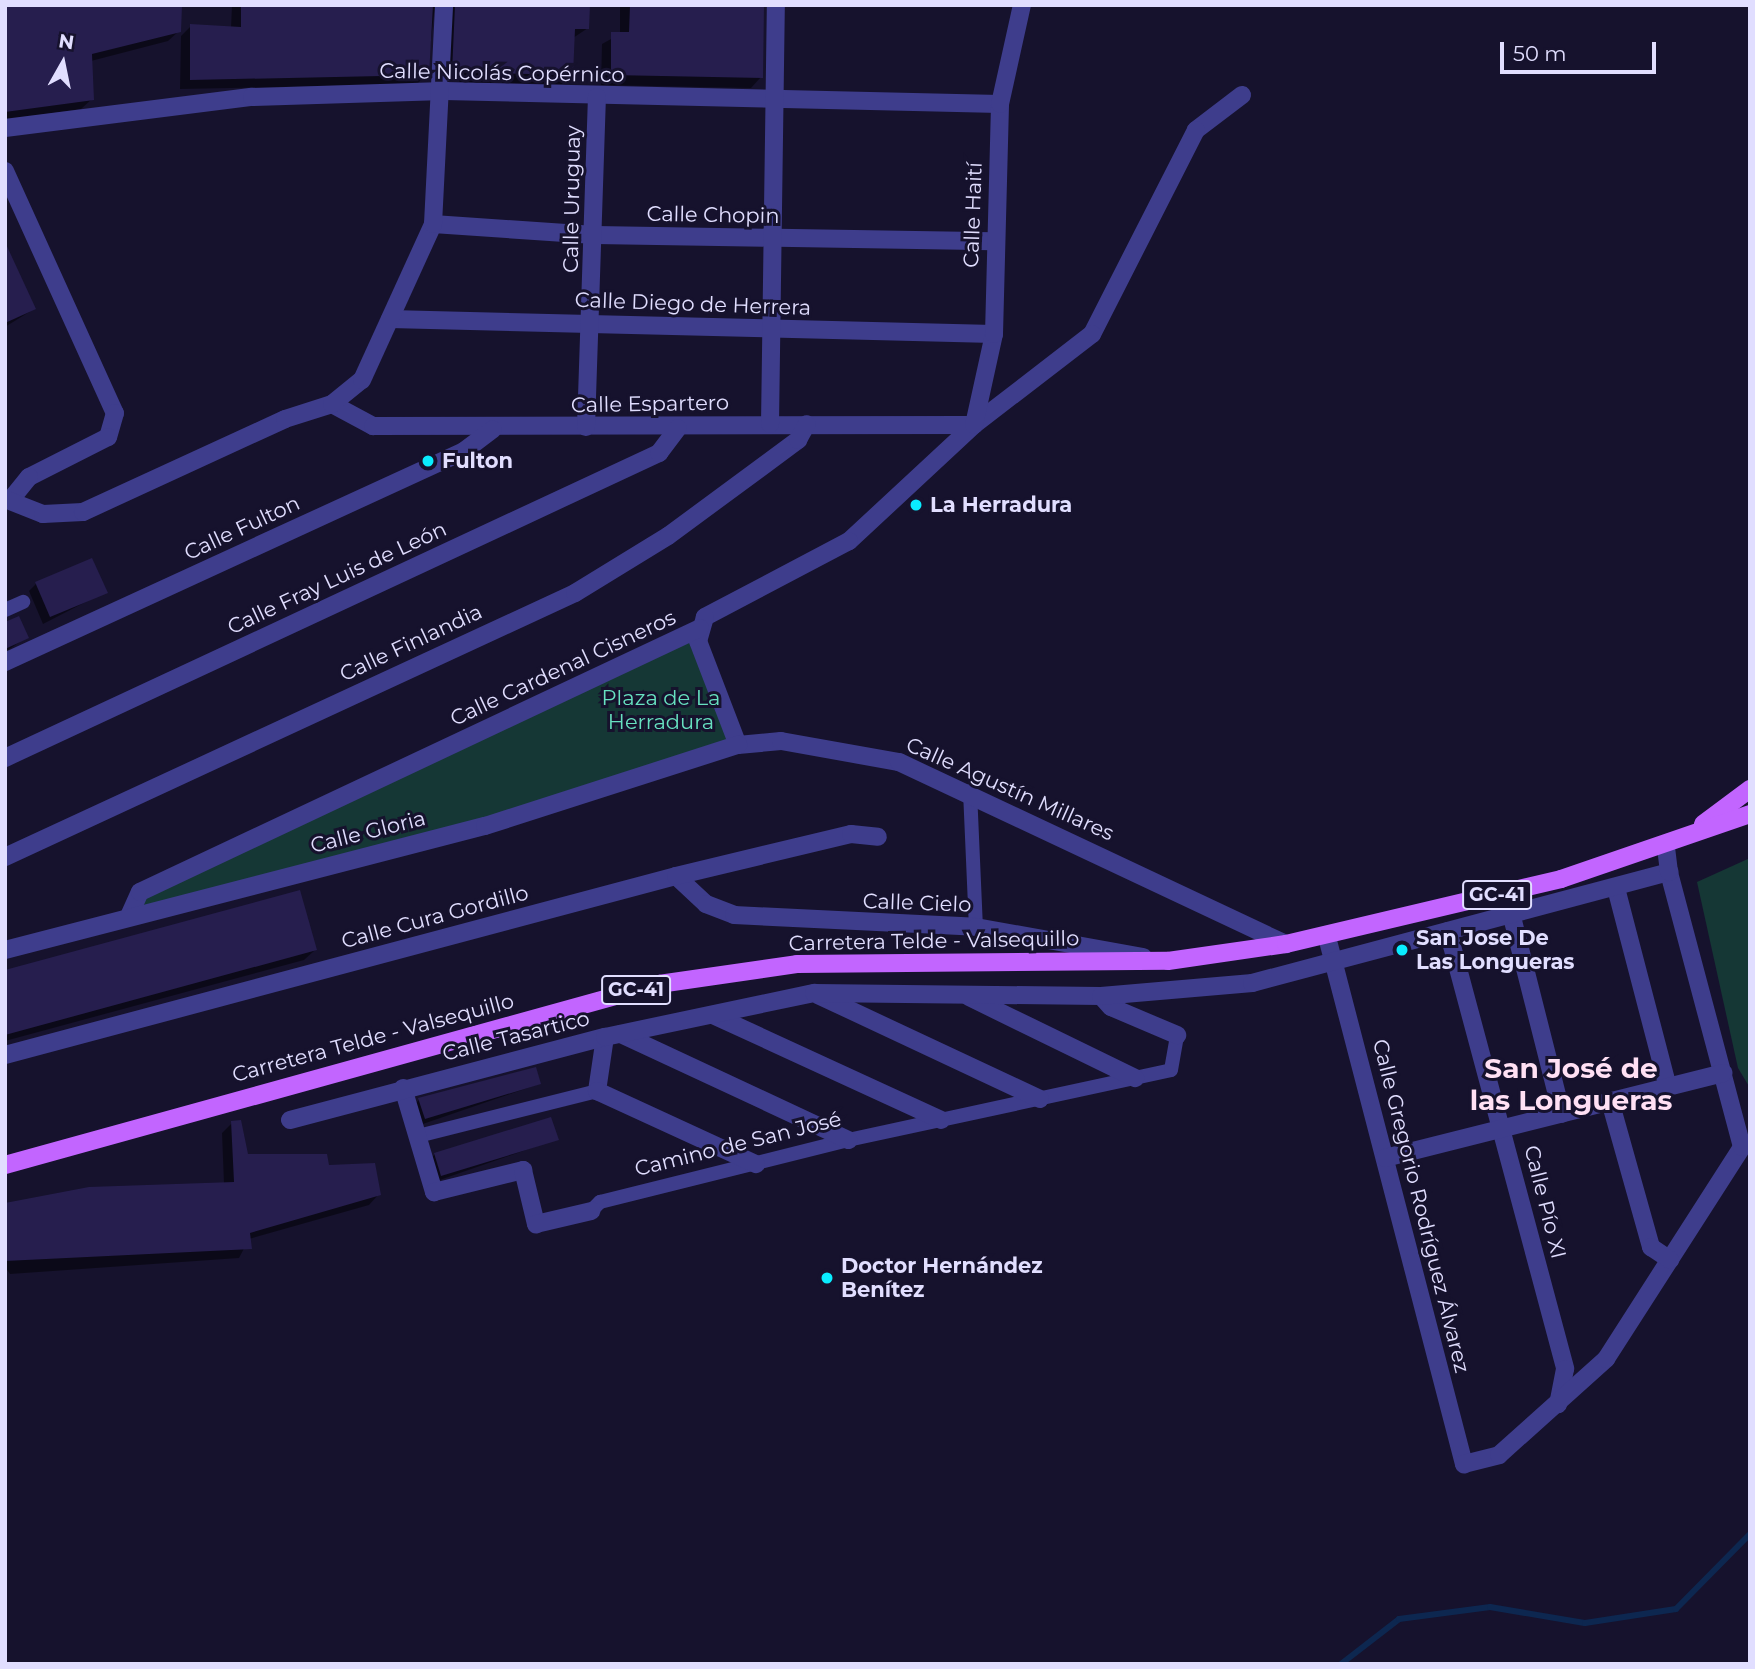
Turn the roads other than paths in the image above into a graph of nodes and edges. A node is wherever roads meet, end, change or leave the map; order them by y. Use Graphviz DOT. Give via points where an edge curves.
graph roads {
  1 [pos="444,5"];
  2 [pos="776,5"];
  3 [pos="1022,5"];
  4 [pos="444,90"];
  5 [pos="1241,95"];
  6 [pos="597,97"];
  7 [pos="774,98"];
  8 [pos="1000,104"];
  9 [pos="5,128"];
  10 [pos="5,171"];
  11 [pos="433,224"];
  12 [pos="595,234"];
  13 [pos="771,239"];
  14 [pos="993,241"];
  15 [pos="390,319"];
  16 [pos="591,323"];
  17 [pos="771,329"];
  18 [pos="993,334"];
  19 [pos="332,404"];
  20 [pos="770,424"];
  21 [pos="807,424"];
  22 [pos="974,425"];
  23 [pos="586,427"];
  24 [pos="678,428"];
  25 [pos="493,429"];
  26 [pos="8,499"];
  27 [pos="23,602"];
  28 [pos="5,610"];
  29 [pos="700,628"];
  30 [pos="5,662"];
  31 [pos="738,745"];
  32 [pos="5,758"];
  33 [pos="1750,789"];
  34 [pos="970,791"];
  35 [pos="1750,814"];
  36 [pos="878,836"];
  37 [pos="1666,847"];
  38 [pos="5,857"];
  39 [pos="1669,872"];
  40 [pos="676,876"];
  41 [pos="1616,888"];
  42 [pos="1511,913"];
  43 [pos="130,914"];
  44 [pos="976,927"];
  45 [pos="1448,931"];
  46 [pos="1327,937"];
  47 [pos="1286,944"];
  48 [pos="5,950"];
  49 [pos="1337,959"];
  50 [pos="1168,961"];
  51 [pos="814,993"];
  52 [pos="963,994"];
  53 [pos="1101,996"];
  54 [pos="713,1015"];
  55 [pos="613,1035"];
  56 [pos="1177,1035"];
  57 [pos="5,1055"];
  58 [pos="1724,1073"];
  59 [pos="1135,1078"];
  60 [pos="1668,1087"];
  61 [pos="404,1088"];
  62 [pos="597,1091"];
  63 [pos="1040,1099"];
  64 [pos="1611,1101"];
  65 [pos="1562,1114"];
  66 [pos="290,1120"];
  67 [pos="941,1120"];
  68 [pos="1503,1129"];
  69 [pos="418,1136"];
  70 [pos="848,1140"];
  71 [pos="1385,1158"];
  72 [pos="757,1164"];
  73 [pos="5,1165"];
  74 [pos="591,1211"];
  75 [pos="1670,1260"];
  76 [pos="1558,1404"];
  1 -- 4 [label="street"];
  2 -- 7 [label="street"];
  3 -- 8 [label="street, Calle Haití"];
  4 -- 6 [label="street, Calle Nicolás Copérnico"];
  4 -- 9 [label="street, Calle Nicolás Copérnico" via="252,97"];
  4 -- 11 [label="street"];
  5 -- 22 [label="street, Calle Cardenal Cisneros" via="1196,130 1092,334"];
  6 -- 7 [label="street, Calle Nicolás Copérnico"];
  6 -- 12 [label="street, Calle Uruguay"];
  7 -- 8 [label="street, Calle Nicolás Copérnico"];
  7 -- 13 [label="street"];
  8 -- 14 [label="street, Calle Haití"];
  10 -- 26 [label="street" via="115,413 108,438 29,477"];
  11 -- 12 [label="street, Calle Chopin"];
  11 -- 15 [label="street"];
  12 -- 13 [label="street, Calle Chopin"];
  12 -- 16 [label="street, Calle Uruguay"];
  13 -- 14 [label="street, Calle Chopin"];
  13 -- 17 [label="street"];
  14 -- 18 [label="street, Calle Haití"];
  15 -- 16 [label="street, Calle Diego de Herrera"];
  15 -- 19 [label="street" via="362,380"];
  16 -- 17 [label="street, Calle Diego de Herrera"];
  16 -- 23 [label="street, Calle Uruguay"];
  17 -- 18 [label="street, Calle Diego de Herrera"];
  17 -- 20 [label="street"];
  18 -- 22 [label="street, Calle Haití"];
  19 -- 25 [label="street, Calle Espartero" via="373,426"];
  19 -- 26 [label="street" via="285,419 83,512 43,514"];
  20 -- 21 [label="street, Calle Espartero"];
  20 -- 24 [label="street, Calle Espartero"];
  21 -- 22 [label="street, Calle Espartero"];
  21 -- 38 [label="street, Calle Finlandia" via="798,440 667,536 575,593"];
  22 -- 29 [label="street, Calle Cardenal Cisneros" via="849,541 727,603"];
  23 -- 24 [label="street, Calle Espartero"];
  23 -- 25 [label="street, Calle Espartero"];
  24 -- 32 [label="street, Calle Fray Luis de León" via="659,453"];
  25 -- 30 [label="street, Calle Fulton" via="464,451"];
  27 -- 28 [label="street"];
  29 -- 31 [label="street" via="700,652"];
  29 -- 43 [label="street, Calle Cardenal Cisneros" via="140,892"];
  31 -- 34 [label="street, Calle Agustín Millares" via="781,741 899,762"];
  31 -- 43 [label="street, Calle Gloria" via="485,826"];
  33 -- 37 [label="main road, Carretera Telde - Valsequillo / GC-41"];
  34 -- 44 [label="street"];
  34 -- 47 [label="street, Calle Agustín Millares"];
  35 -- 37 [label="main road, Carretera Telde - Valsequillo / GC-41"];
  36 -- 40 [label="street, Calle Cura Gordillo" via="851,834"];
  37 -- 39 [label="street"];
  37 -- 46 [label="main road, Carretera Telde - Valsequillo / GC-41"];
  39 -- 41 [label="street, Calle Tasartico"];
  39 -- 58 [label="street"];
  40 -- 44 [label="street, Calle Cielo" via="706,904 734,915"];
  40 -- 57 [label="street, Calle Cura Gordillo"];
  41 -- 42 [label="street, Calle Tasartico"];
  41 -- 60 [label="street"];
  42 -- 45 [label="street, Calle Tasartico"];
  42 -- 65 [label="street"];
  43 -- 48 [label="street, Calle Gloria"];
  44 -- 50 [label="street, Calle Cielo"];
  45 -- 49 [label="street, Calle Tasartico"];
  45 -- 68 [label="street, Calle Pío XI"];
  46 -- 47 [label="main road, Carretera Telde - Valsequillo / GC-41"];
  46 -- 49 [label="street, Calle Gregorio Rodríguez Álvarez"];
  47 -- 50 [label="main road, Carretera Telde - Valsequillo / GC-41"];
  49 -- 53 [label="street, Calle Tasartico" via="1252,983"];
  49 -- 71 [label="street, Calle Gregorio Rodríguez Álvarez"];
  50 -- 73 [label="main road, Carretera Telde - Valsequillo / GC-41" via="797,964 659,984"];
  51 -- 52 [label="street, Calle Tasartico"];
  51 -- 54 [label="street, Calle Tasartico"];
  51 -- 63 [label="street"];
  52 -- 53 [label="street, Calle Tasartico"];
  52 -- 59 [label="street"];
  53 -- 56 [label="street"];
  54 -- 55 [label="street, Calle Tasartico"];
  54 -- 67 [label="street"];
  55 -- 61 [label="street, Calle Tasartico"];
  55 -- 62 [label="street"];
  55 -- 70 [label="street"];
  56 -- 59 [label="street, Camino de San José" via="1171,1070"];
  58 -- 60 [label="street"];
  58 -- 75 [label="street" via="1742,1146"];
  59 -- 63 [label="street, Camino de San José"];
  60 -- 64 [label="street"];
  61 -- 66 [label="street, Calle Tasartico"];
  61 -- 69 [label="street, Camino de San José"];
  62 -- 69 [label="street"];
  62 -- 72 [label="street"];
  63 -- 67 [label="street, Camino de San José"];
  64 -- 65 [label="street"];
  64 -- 75 [label="street" via="1651,1247"];
  65 -- 68 [label="street"];
  67 -- 70 [label="street, Camino de San José"];
  68 -- 71 [label="street"];
  68 -- 76 [label="street, Calle Pío XI" via="1565,1369"];
  69 -- 74 [label="street, Camino de San José" via="434,1192 523,1170 536,1224"];
  70 -- 72 [label="street, Camino de San José"];
  71 -- 76 [label="street, Calle Gregorio Rodríguez Álvarez" via="1464,1464 1499,1455"];
  72 -- 74 [label="street, Camino de San José" via="600,1202"];
  75 -- 76 [label="street" via="1606,1359"];
}
